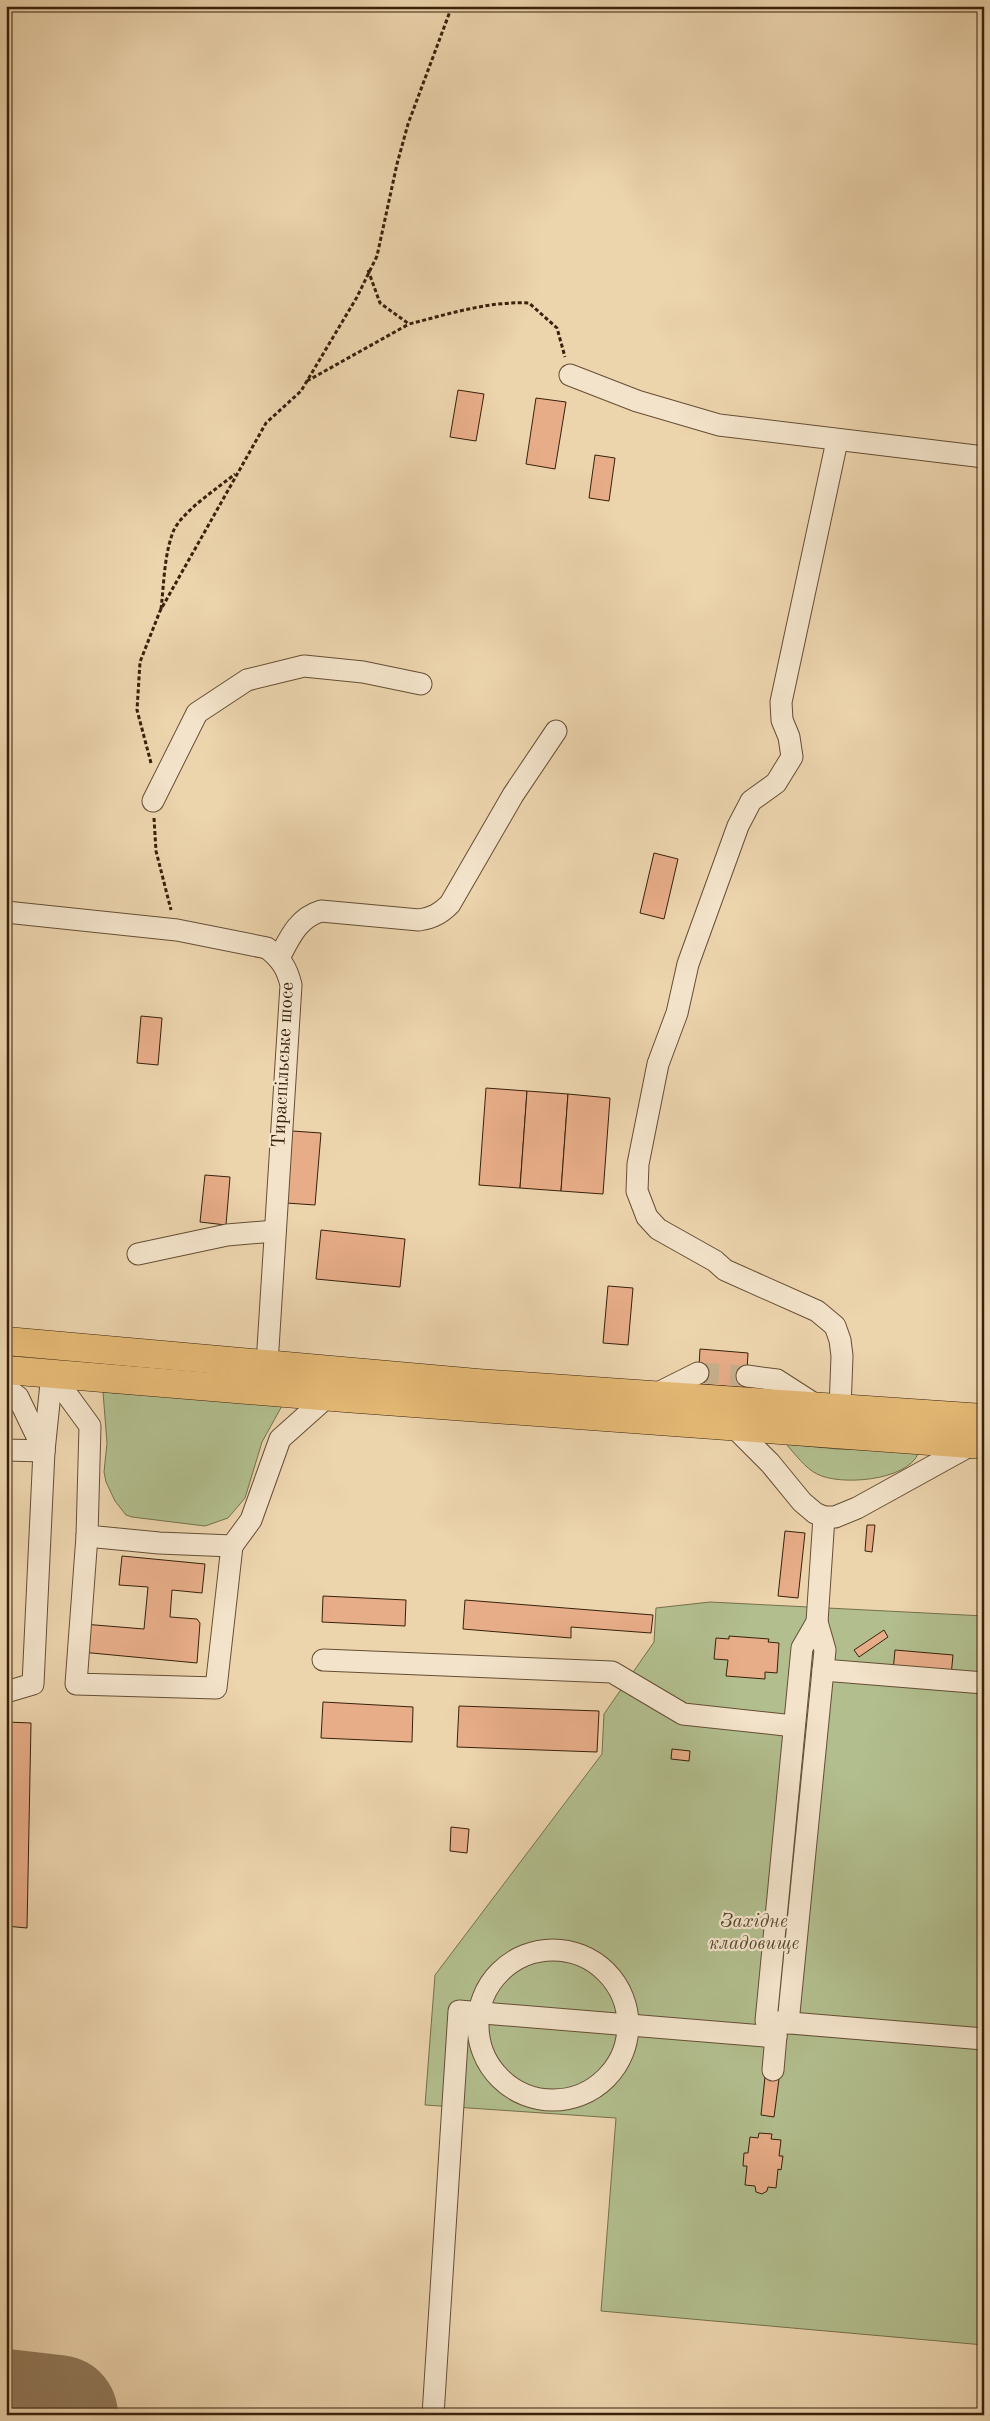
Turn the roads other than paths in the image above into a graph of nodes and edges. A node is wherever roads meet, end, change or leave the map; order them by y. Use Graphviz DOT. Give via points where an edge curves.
graph roads {
  1 [pos="570,375"];
  2 [pos="837,441"];
  3 [pos="984,457"];
  4 [pos="421,684"];
  5 [pos="556,730"];
  6 [pos="153,801"];
  7 [pos="6,912"];
  8 [pos="279,958"];
  9 [pos="275,1232"];
  10 [pos="138,1254"];
  11 [pos="6,1341"];
  12 [pos="267,1364"];
  13 [pos="6,1370"];
  14 [pos="698,1373"];
  15 [pos="52,1374"];
  16 [pos="747,1376"];
  17 [pos="6,1388"];
  18 [pos="652,1396"];
  19 [pos="328,1397"];
  20 [pos="830,1408"];
  21 [pos="984,1418"];
  22 [pos="734,1427"];
  23 [pos="979,1445"];
  24 [pos="6,1450"];
  25 [pos="44,1451"];
  26 [pos="824,1517"];
  27 [pos="87,1536"];
  28 [pos="232,1546"];
  29 [pos="817,1622"];
  30 [pos="324,1660"];
  31 [pos="823,1670"];
  32 [pos="984,1683"];
  33 [pos="6,1692"];
  34 [pos="794,1726"];
  35 [pos="479,2013"];
  36 [pos="628,2025"];
  37 [pos="777,2026"];
  38 [pos="984,2039"];
  39 [pos="773,2070"];
  40 [pos="433,2415"];
  1 -- 2 [label="street" via="637,401 719,425"];
  2 -- 3 [label="street"];
  2 -- 20 [label="street" via="781,702 782,720 792,757 776,783 751,801 738,826 688,964 677,1013 658,1064 636,1178 641,1205 658,1229 725,1270 818,1311 835,1326 842,1356"];
  4 -- 6 [label="street" via="363,672 304,666 247,680 197,713"];
  5 -- 8 [label="street" via="513,795 450,904 441,913 419,920 322,911 311,914 301,921"];
  7 -- 8 [label="street, Тираспільське шосе" via="177,930 267,948"];
  8 -- 9 [label="street, Тираспільське шосе" via="291,985"];
  9 -- 10 [label="street" via="227,1235"];
  9 -- 12 [label="street, Тираспільське шосе"];
  11 -- 12 [label="highway"];
  12 -- 18 [label="highway"];
  13 -- 15 [label="highway"];
  14 -- 18 [label="street"];
  15 -- 19 [label="highway"];
  15 -- 25 [label="street"];
  15 -- 27 [label="street" via="90,1426"];
  16 -- 20 [label="street" via="777,1380"];
  17 -- 25 [label="street" via="18,1397"];
  18 -- 20 [label="highway"];
  19 -- 22 [label="highway"];
  19 -- 28 [label="street" via="280,1439 251,1520"];
  20 -- 21 [label="highway"];
  22 -- 23 [label="highway"];
  22 -- 26 [label="street" via="802,1502"];
  23 -- 26 [label="street" via="857,1508 835,1517"];
  24 -- 25 [label="street"];
  25 -- 33 [label="street" via="33,1684"];
  26 -- 29 [label="street"];
  27 -- 28 [label="street"];
  27 -- 28 [label="street" via="76,1684 216,1688"];
  29 -- 31 [label="street" via="825,1650"];
  29 -- 34 [label="street" via="802,1648"];
  30 -- 34 [label="street" via="612,1672 684,1714"];
  31 -- 32 [label="street"];
  31 -- 37 [label="street"];
  34 -- 37 [label="street"];
  35 -- 36 [label="street"];
  35 -- 36 [label="street" via="487,1989 502,1969 523,1956 548,1950 572,1952 595,1962 613,1979 625,2001"];
  35 -- 36 [label="street" via="479,2037 487,2061 502,2081 523,2094 547,2100 571,2098 594,2089 612,2072 624,2050"];
  35 -- 40 [label="street" via="460,2011"];
  36 -- 37 [label="street"];
  37 -- 38 [label="street"];
  37 -- 39 [label="street"];
}
